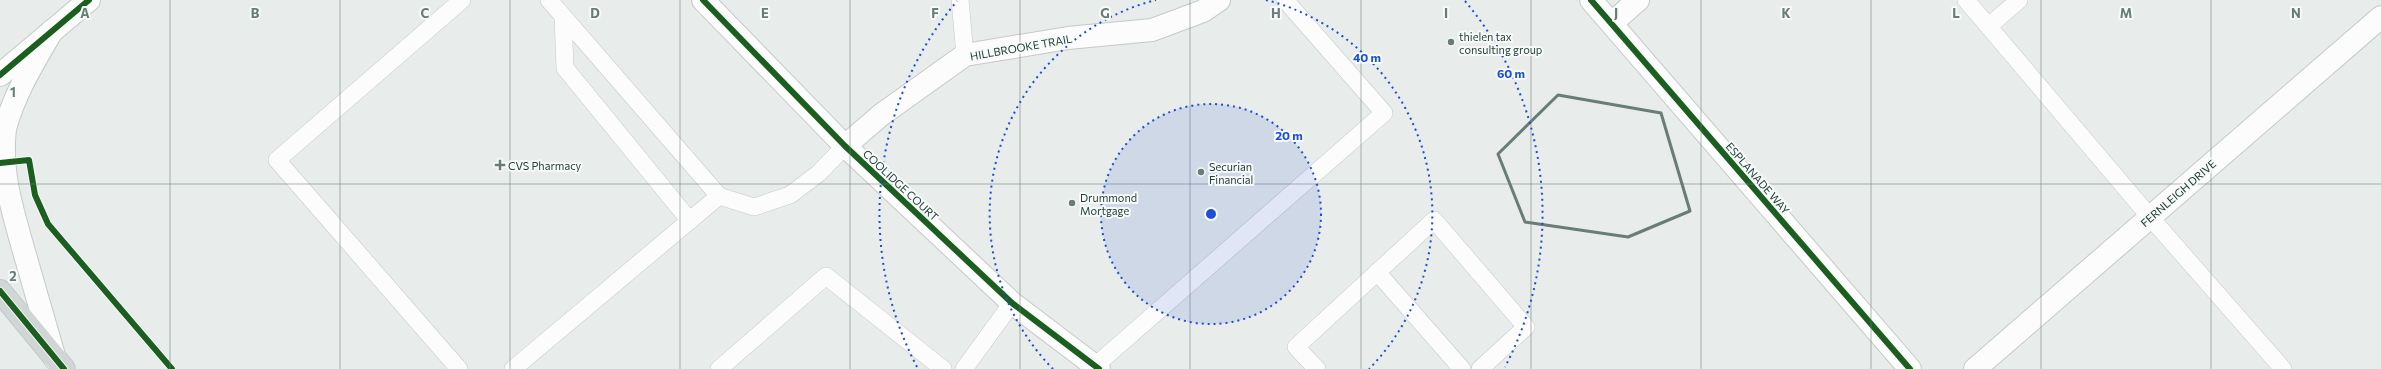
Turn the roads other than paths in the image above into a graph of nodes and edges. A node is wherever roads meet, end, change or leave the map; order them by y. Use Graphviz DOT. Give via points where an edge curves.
graph roads {
  1 [pos="89,0"];
  2 [pos="462,0"];
  3 [pos="549,0"];
  4 [pos="703,0"];
  5 [pos="960,0"];
  6 [pos="1220,0"];
  7 [pos="1286,0"];
  8 [pos="1591,0"];
  9 [pos="1638,0"];
  10 [pos="1966,0"];
  11 [pos="2019,0"];
  12 [pos="563,17"];
  13 [pos="2381,17"];
  14 [pos="1612,23"];
  15 [pos="1989,26"];
  16 [pos="52,31"];
  17 [pos="966,55"];
  18 [pos="0,75"];
  19 [pos="845,146"];
  20 [pos="719,196"];
  21 [pos="2150,217"];
  22 [pos="690,221"];
  23 [pos="1377,272"];
  24 [pos="0,290"];
  25 [pos="1012,303"];
  26 [pos="59,364"];
  27 [pos="1097,368"];
  28 [pos="459,369"];
  29 [pos="513,369"];
  30 [pos="719,369"];
  31 [pos="943,369"];
  32 [pos="964,369"];
  33 [pos="1317,369"];
  34 [pos="1462,369"];
  35 [pos="1480,369"];
  36 [pos="1910,369"];
  37 [pos="1975,369"];
  38 [pos="2283,369"];
  1 -- 16 [label="street"];
  2 -- 28 [label="lane" via="277,160"];
  3 -- 12 [label="lane"];
  4 -- 19 [label="street, COOLIDGE COURT"];
  5 -- 17 [label="lane"];
  6 -- 17 [label="street, HILLBROOKE TRAIL" via="1202,11 1152,30 1068,38"];
  7 -- 27 [label="lane" via="1384,113"];
  8 -- 14 [label="street, ESPLANADE WAY"];
  9 -- 14 [label="street"];
  10 -- 15 [label="lane"];
  11 -- 15 [label="lane"];
  12 -- 20 [label="lane"];
  12 -- 22 [label="lane" via="565,68"];
  13 -- 21 [label="street, FERNLEIGH DRIVE"];
  14 -- 36 [label="street, ESPLANADE WAY"];
  15 -- 21 [label="lane"];
  16 -- 18 [label="street"];
  16 -- 26 [label="street" via="21,85 4,130 0,163 5,193"];
  17 -- 19 [label="street, HILLBROOKE TRAIL" via="881,114"];
  19 -- 20 [label="lane" via="819,173 790,195 754,207"];
  19 -- 25 [label="street, COOLIDGE COURT"];
  20 -- 22 [label="lane"];
  21 -- 37 [label="street, FERNLEIGH DRIVE"];
  21 -- 38 [label="lane"];
  22 -- 29 [label="lane"];
  23 -- 33 [label="lane" via="1296,346"];
  23 -- 34 [label="lane"];
  23 -- 35 [label="lane" via="1434,220 1526,327"];
  24 -- 26 [label="main road"];
  25 -- 27 [label="street, COOLIDGE COURT"];
  25 -- 32 [label="lane"];
  30 -- 31 [label="lane" via="826,276"];
}
